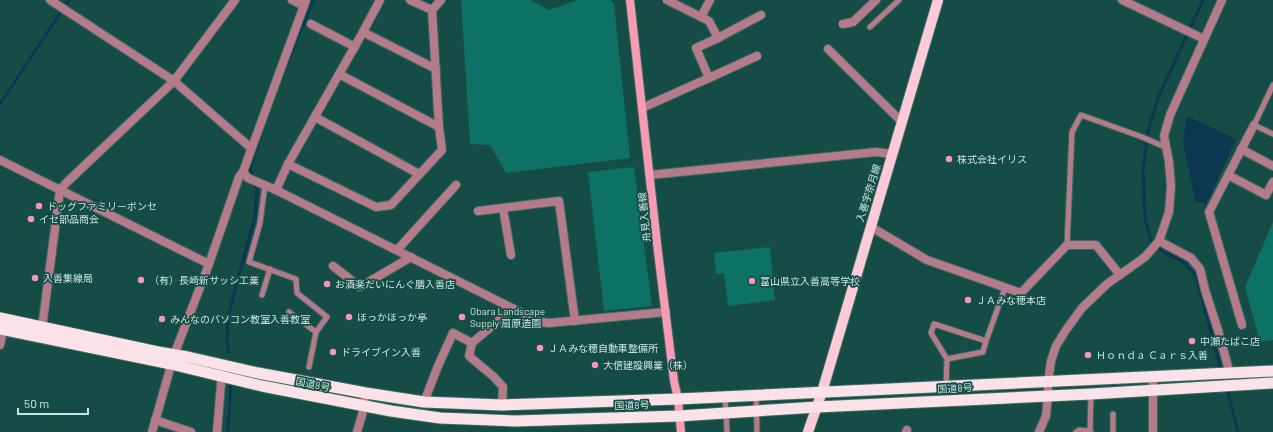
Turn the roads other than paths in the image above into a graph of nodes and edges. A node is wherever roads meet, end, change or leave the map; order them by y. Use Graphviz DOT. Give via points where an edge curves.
graph roads {
  1 [pos="50,0"];
  2 [pos="235,0"];
  3 [pos="292,0"];
  4 [pos="380,0"];
  5 [pos="410,0"];
  6 [pos="442,0"];
  7 [pos="630,0"];
  8 [pos="667,0"];
  9 [pos="710,0"];
  10 [pos="876,0"];
  11 [pos="899,0"];
  12 [pos="938,0"];
  13 [pos="1122,0"];
  14 [pos="1222,0"];
  15 [pos="305,3"];
  16 [pos="432,10"];
  17 [pos="761,15"];
  18 [pos="701,17"];
  19 [pos="311,24"];
  20 [pos="843,24"];
  21 [pos="870,27"];
  22 [pos="363,32"];
  23 [pos="718,38"];
  24 [pos="1204,39"];
  25 [pos="355,46"];
  26 [pos="828,49"];
  27 [pos="757,56"];
  28 [pos="436,69"];
  29 [pos="339,74"];
  30 [pos="709,78"];
  31 [pos="174,81"];
  32 [pos="1273,85"];
  33 [pos="642,108"];
  34 [pos="315,117"];
  35 [pos="902,122"];
  36 [pos="1254,125"];
  37 [pos="439,128"];
  38 [pos="1273,134"];
  39 [pos="1165,147"];
  40 [pos="251,148"];
  41 [pos="1242,149"];
  42 [pos="892,154"];
  43 [pos="0,160"];
  44 [pos="288,164"];
  45 [pos="1273,166"];
  46 [pos="243,172"];
  47 [pos="419,174"];
  48 [pos="650,175"];
  49 [pos="1228,175"];
  50 [pos="1273,182"];
  51 [pos="265,185"];
  52 [pos="456,185"];
  53 [pos="60,190"];
  54 [pos="276,190"];
  55 [pos="503,208"];
  56 [pos="478,211"];
  57 [pos="870,227"];
  58 [pos="1159,241"];
  59 [pos="1067,245"];
  60 [pos="397,250"];
  61 [pos="511,255"];
  62 [pos="411,257"];
  63 [pos="209,264"];
  64 [pos="334,266"];
  65 [pos="270,269"];
  66 [pos="1120,275"];
  67 [pos="1005,288"];
  68 [pos="262,295"];
  69 [pos="512,308"];
  70 [pos="289,312"];
  71 [pos="666,312"];
  72 [pos="2,318"];
  73 [pos="575,321"];
  74 [pos="1242,325"];
  75 [pos="42,328"];
  76 [pos="0,330"];
  77 [pos="316,332"];
  78 [pos="986,341"];
  79 [pos="472,343"];
  80 [pos="0,345"];
  81 [pos="173,359"];
  82 [pos="948,359"];
  83 [pos="222,365"];
  84 [pos="309,368"];
  85 [pos="1273,371"];
  86 [pos="1230,374"];
  87 [pos="1152,377"];
  88 [pos="1048,382"];
  89 [pos="1273,383"];
  90 [pos="946,386"];
  91 [pos="1152,390"];
  92 [pos="822,392"];
  93 [pos="366,393"];
  94 [pos="1091,394"];
  95 [pos="756,395"];
  96 [pos="1048,396"];
  97 [pos="725,397"];
  98 [pos="678,399"];
  99 [pos="424,402"];
  100 [pos="502,405"];
  101 [pos="817,407"];
  102 [pos="1113,414"];
  103 [pos="679,416"];
  104 [pos="155,420"];
  105 [pos="152,432"];
  106 [pos="191,432"];
  107 [pos="217,432"];
  108 [pos="357,432"];
  109 [pos="681,432"];
  110 [pos="727,432"];
  111 [pos="756,432"];
  112 [pos="808,432"];
  113 [pos="1039,432"];
  114 [pos="1076,432"];
  115 [pos="1091,432"];
  116 [pos="1113,432"];
  117 [pos="1153,432"];
  1 -- 31 [label="street"];
  2 -- 31 [label="street"];
  3 -- 15 [label="street"];
  4 -- 22 [label="street"];
  5 -- 16 [label="street"];
  6 -- 16 [label="street"];
  7 -- 33 [label="main road, 舟見入善線"];
  8 -- 18 [label="street"];
  9 -- 18 [label="street"];
  10 -- 20 [label="street" via="853,22"];
  11 -- 21 [label="lane"];
  12 -- 35 [label="main road, 入善宇奈月線"];
  13 -- 24 [label="street"];
  14 -- 24 [label="street"];
  15 -- 40 [label="street"];
  16 -- 28 [label="street"];
  17 -- 23 [label="street"];
  18 -- 23 [label="street" via="709,21"];
  19 -- 25 [label="street"];
  22 -- 25 [label="street"];
  22 -- 28 [label="street"];
  23 -- 30 [label="street" via="696,48"];
  24 -- 39 [label="street" via="1170,115 1164,136"];
  25 -- 29 [label="street"];
  26 -- 35 [label="street"];
  27 -- 30 [label="street"];
  28 -- 37 [label="street"];
  29 -- 34 [label="street"];
  29 -- 37 [label="street"];
  30 -- 33 [label="street"];
  31 -- 40 [label="street"];
  31 -- 53 [label="street"];
  32 -- 36 [label="lane"];
  33 -- 48 [label="main road, 舟見入善線"];
  34 -- 44 [label="street"];
  34 -- 47 [label="street"];
  35 -- 42 [label="main road, 入善宇奈月線"];
  36 -- 38 [label="lane"];
  36 -- 41 [label="street"];
  37 -- 47 [label="street" via="442,150"];
  39 -- 58 [label="street" via="1171,186 1169,212"];
  39 -- 59 [label="lane" via="1082,115 1072,132"];
  40 -- 46 [label="street"];
  41 -- 45 [label="street"];
  41 -- 49 [label="street"];
  42 -- 48 [label="street" via="876,152"];
  42 -- 57 [label="main road, 入善宇奈月線"];
  43 -- 53 [label="street"];
  44 -- 47 [label="street" via="376,207 391,205"];
  44 -- 54 [label="street"];
  46 -- 51 [label="street" via="248,178"];
  46 -- 63 [label="street" via="239,177"];
  48 -- 71 [label="main road, 舟見入善線"];
  49 -- 50 [label="street" via="1266,195"];
  49 -- 74 [label="street" via="1209,212"];
  51 -- 54 [label="street"];
  51 -- 65 [label="lane" via="260,222 249,262"];
  52 -- 60 [label="street"];
  53 -- 63 [label="street"];
  53 -- 75 [label="street"];
  54 -- 60 [label="street"];
  55 -- 56 [label="street"];
  55 -- 61 [label="street"];
  55 -- 73 [label="street" via="559,201"];
  57 -- 67 [label="street" via="927,260"];
  57 -- 92 [label="main road, 入善宇奈月線"];
  58 -- 66 [label="street" via="1146,257"];
  58 -- 86 [label="street" via="1191,258 1200,269"];
  59 -- 66 [label="street" via="1096,246"];
  59 -- 67 [label="street" via="1021,293"];
  60 -- 62 [label="street"];
  62 -- 64 [label="street" via="360,287"];
  62 -- 69 [label="street"];
  63 -- 81 [label="street"];
  65 -- 68 [label="lane"];
  65 -- 77 [label="lane" via="296,279 297,293 327,317"];
  66 -- 88 [label="street" via="1082,308 1066,330 1056,346"];
  67 -- 78 [label="lane"];
  69 -- 73 [label="street" via="540,322"];
  69 -- 79 [label="street"];
  70 -- 77 [label="lane"];
  71 -- 73 [label="street"];
  71 -- 98 [label="main road, 舟見入善線"];
  72 -- 75 [label="highway, 国道8号"];
  72 -- 80 [label="street"];
  75 -- 81 [label="highway, 国道8号"];
  76 -- 81 [label="highway, 国道8号"];
  77 -- 84 [label="lane"];
  78 -- 82 [label="lane" via="983,352"];
  78 -- 82 [label="lane" via="934,324 931,333"];
  79 -- 99 [label="street" via="453,333"];
  79 -- 100 [label="street" via="469,356 503,387"];
  81 -- 83 [label="highway, 国道8号" via="188,357"];
  81 -- 103 [label="highway, 国道8号" via="262,386 440,418 515,421"];
  81 -- 104 [label="street"];
  82 -- 90 [label="lane"];
  83 -- 93 [label="highway, 国道8号"];
  83 -- 107 [label="street"];
  85 -- 86 [label="highway, 国道8号"];
  86 -- 87 [label="highway, 国道8号"];
  87 -- 88 [label="highway, 国道8号"];
  87 -- 91 [label="street"];
  88 -- 90 [label="highway, 国道8号"];
  88 -- 96 [label="street"];
  89 -- 91 [label="highway, 国道8号"];
  90 -- 92 [label="highway, 国道8号"];
  91 -- 94 [label="highway, 国道8号"];
  91 -- 117 [label="street"];
  92 -- 95 [label="highway, 国道8号"];
  92 -- 101 [label="main road, 入善宇奈月線"];
  93 -- 99 [label="highway, 国道8号"];
  93 -- 108 [label="street"];
  94 -- 96 [label="highway, 国道8号"];
  94 -- 115 [label="lane"];
  95 -- 97 [label="highway, 国道8号"];
  95 -- 111 [label="lane"];
  96 -- 101 [label="highway, 国道8号"];
  96 -- 113 [label="street" via="1046,416"];
  97 -- 98 [label="highway, 国道8号"];
  97 -- 110 [label="lane"];
  98 -- 100 [label="highway, 国道8号"];
  98 -- 103 [label="main road, 舟見入善線"];
  99 -- 100 [label="highway, 国道8号"];
  101 -- 103 [label="highway, 国道8号"];
  101 -- 112 [label="main road, 入善宇奈月線"];
  102 -- 116 [label="lane"];
  103 -- 109 [label="main road, 舟見入善線"];
  104 -- 105 [label="street"];
  104 -- 106 [label="street"];
  114 -- 115 [label="lane"];
}
